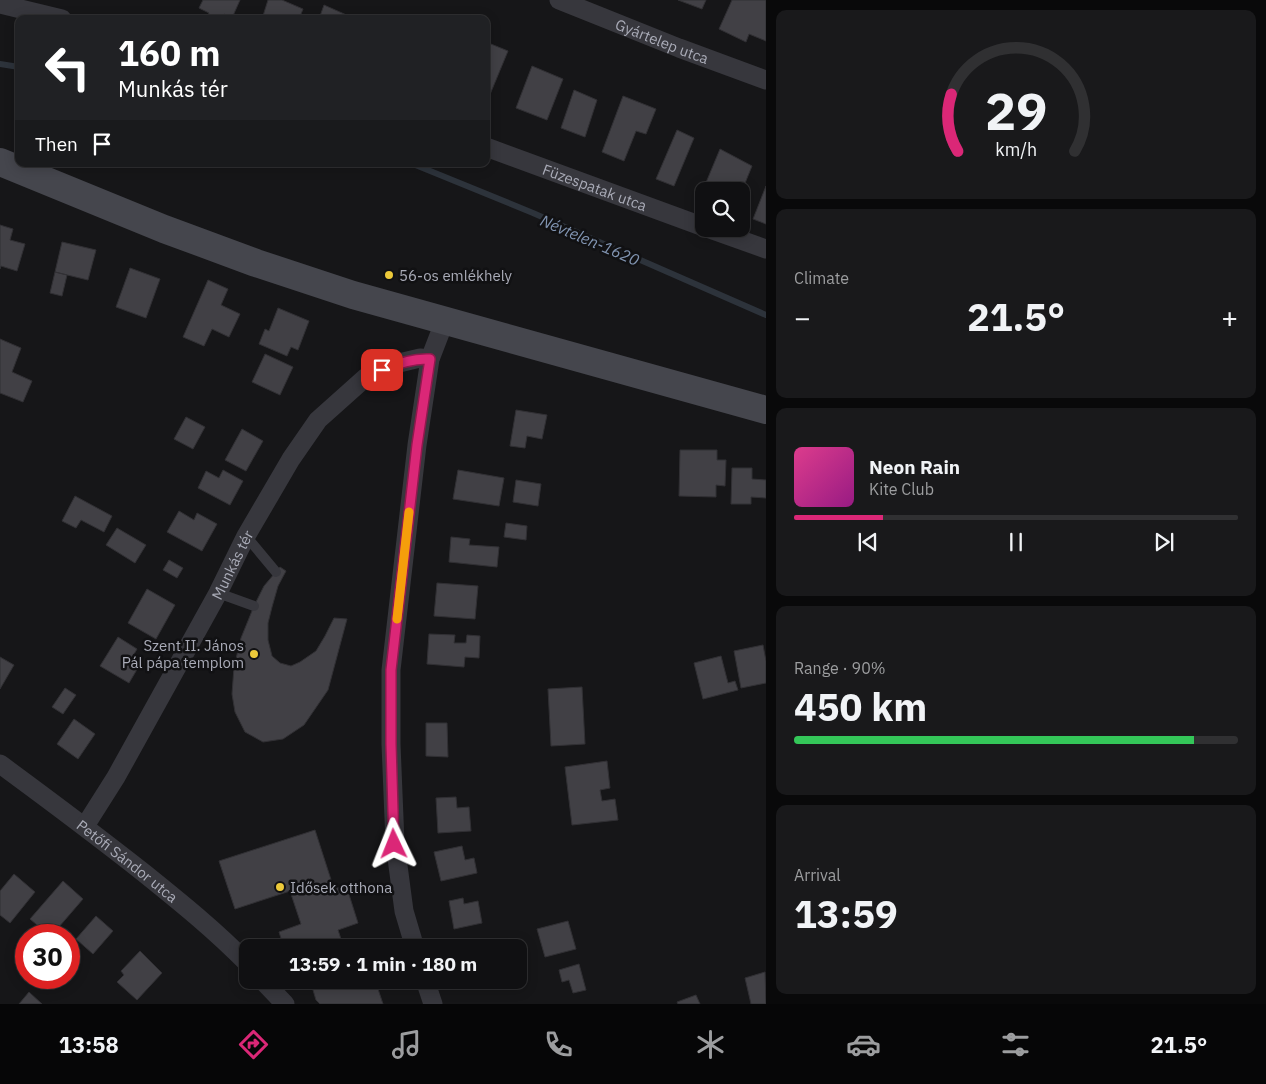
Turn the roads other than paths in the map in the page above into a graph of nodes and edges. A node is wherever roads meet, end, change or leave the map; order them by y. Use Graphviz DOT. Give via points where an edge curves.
graph roads {
  1 [pos="559,0"];
  2 [pos="0,4"];
  3 [pos="45,15"];
  4 [pos="766,80"];
  5 [pos="490,148"];
  6 [pos="0,162"];
  7 [pos="695,223"];
  8 [pos="732,237"];
  9 [pos="766,249"];
  10 [pos="445,320"];
  11 [pos="430,359"];
  12 [pos="766,410"];
  13 [pos="246,536"];
  14 [pos="276,572"];
  15 [pos="218,593"];
  16 [pos="254,606"];
  17 [pos="0,764"];
  18 [pos="85,826"];
  19 [pos="412,939"];
  20 [pos="239,955"];
  21 [pos="271,989"];
  22 [pos="428,989"];
  23 [pos="285,1004"];
  24 [pos="433,1004"];
  1 -- 4 [label="street, Gyártelep utca"];
  2 -- 3 [label="street"];
  5 -- 7 [label="street, Füzespatak utca"];
  6 -- 10 [label="street" via="256,263"];
  8 -- 9 [label="street"];
  10 -- 11 [label="street"];
  10 -- 12 [label="street"];
  11 -- 13 [label="street, Munkás tér" via="399,363 365,378 318,420"];
  11 -- 19 [label="street" via="391,670 394,844 404,911"];
  13 -- 14 [label="lane"];
  13 -- 15 [label="street, Munkás tér"];
  15 -- 16 [label="lane"];
  15 -- 18 [label="street, Munkás tér" via="116,777"];
  17 -- 18 [label="street, Petőfi Sándor utca"];
  18 -- 20 [label="street, Petőfi Sándor utca" via="195,914"];
  21 -- 23 [label="street"];
  22 -- 24 [label="street"];
}
